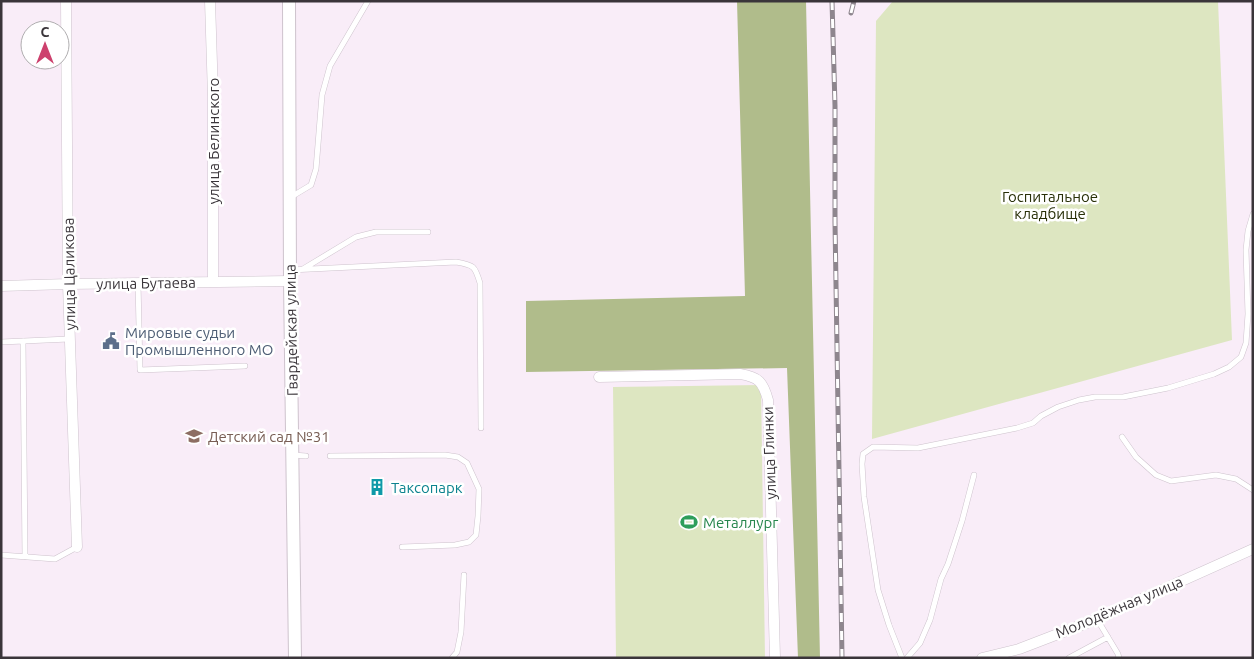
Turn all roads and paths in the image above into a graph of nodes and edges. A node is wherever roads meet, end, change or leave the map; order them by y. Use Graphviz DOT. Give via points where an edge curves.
graph roads {
  1 [pos="66,1"];
  2 [pos="210,1"];
  3 [pos="289,1"];
  4 [pos="368,1"];
  5 [pos="290,197"];
  6 [pos="1253,214"];
  7 [pos="428,232"];
  8 [pos="295,274"];
  9 [pos="213,282"];
  10 [pos="138,283"];
  11 [pos="68,284"];
  12 [pos="1,286"];
  13 [pos="70,339"];
  14 [pos="23,341"];
  15 [pos="1,342"];
  16 [pos="244,366"];
  17 [pos="599,377"];
  18 [pos="481,428"];
  19 [pos="1122,437"];
  20 [pos="330,456"];
  21 [pos="974,475"];
  22 [pos="1253,490"];
  23 [pos="77,547"];
  24 [pos="402,547"];
  25 [pos="1253,549"];
  26 [pos="1,555"];
  27 [pos="25,557"];
  28 [pos="464,575"];
  29 [pos="1097,619"];
  30 [pos="1108,637"];
  31 [pos="295,658"];
  32 [pos="452,658"];
  33 [pos="775,658"];
  34 [pos="902,658"];
  35 [pos="908,658"];
  36 [pos="982,658"];
  37 [pos="1069,658"];
  38 [pos="1119,658"];
  1 -- 11 [label="street, улица Цаликова"];
  2 -- 9 [label="street, улица Белинского"];
  3 -- 5 [label="street, Гвардейская улица"];
  4 -- 5 [label="lane" via="330,66 322,95 316,169 311,185"];
  5 -- 8 [label="street, Гвардейская улица"];
  6 -- 34 [label="lane" via="1246,250 1246,342 1241,357 1229,367 1168,388 1123,397 1079,400 1017,428 918,448 873,448 863,454 864,496 878,590"];
  7 -- 8 [label="lane" via="376,232 356,237"];
  8 -- 9 [label="street, улица Бутаева"];
  8 -- 18 [label="lane" via="456,262 470,265 480,283"];
  8 -- 31 [label="street, Гвардейская улица" via="299,456"];
  9 -- 10 [label="street, улица Бутаева"];
  10 -- 11 [label="street, улица Бутаева"];
  10 -- 16 [label="lane" via="140,370"];
  11 -- 12 [label="street, улица Бутаева"];
  11 -- 13 [label="street, улица Цаликова"];
  13 -- 14 [label="lane"];
  13 -- 23 [label="street, улица Цаликова"];
  14 -- 15 [label="lane"];
  14 -- 27 [label="lane"];
  17 -- 33 [label="street, улица Глинки" via="740,374 751,376 764,388 768,400"];
  19 -- 22 [label="lane" via="1136,458 1156,475 1171,482 1216,475 1236,479"];
  20 -- 24 [label="lane" via="445,455 467,462 479,489 476,535 469,542 455,545"];
  21 -- 35 [label="lane" via="930,620 920,643"];
  23 -- 27 [label="lane" via="55,559"];
  25 -- 29 [label="street, Молодёжная улица"];
  26 -- 27 [label="lane"];
  28 -- 32 [label="lane" via="461,632 457,652"];
  29 -- 30 [label="lane"];
  29 -- 36 [label="street, Молодёжная улица" via="1019,649"];
  30 -- 37 [label="lane"];
  30 -- 38 [label="lane"];
}
